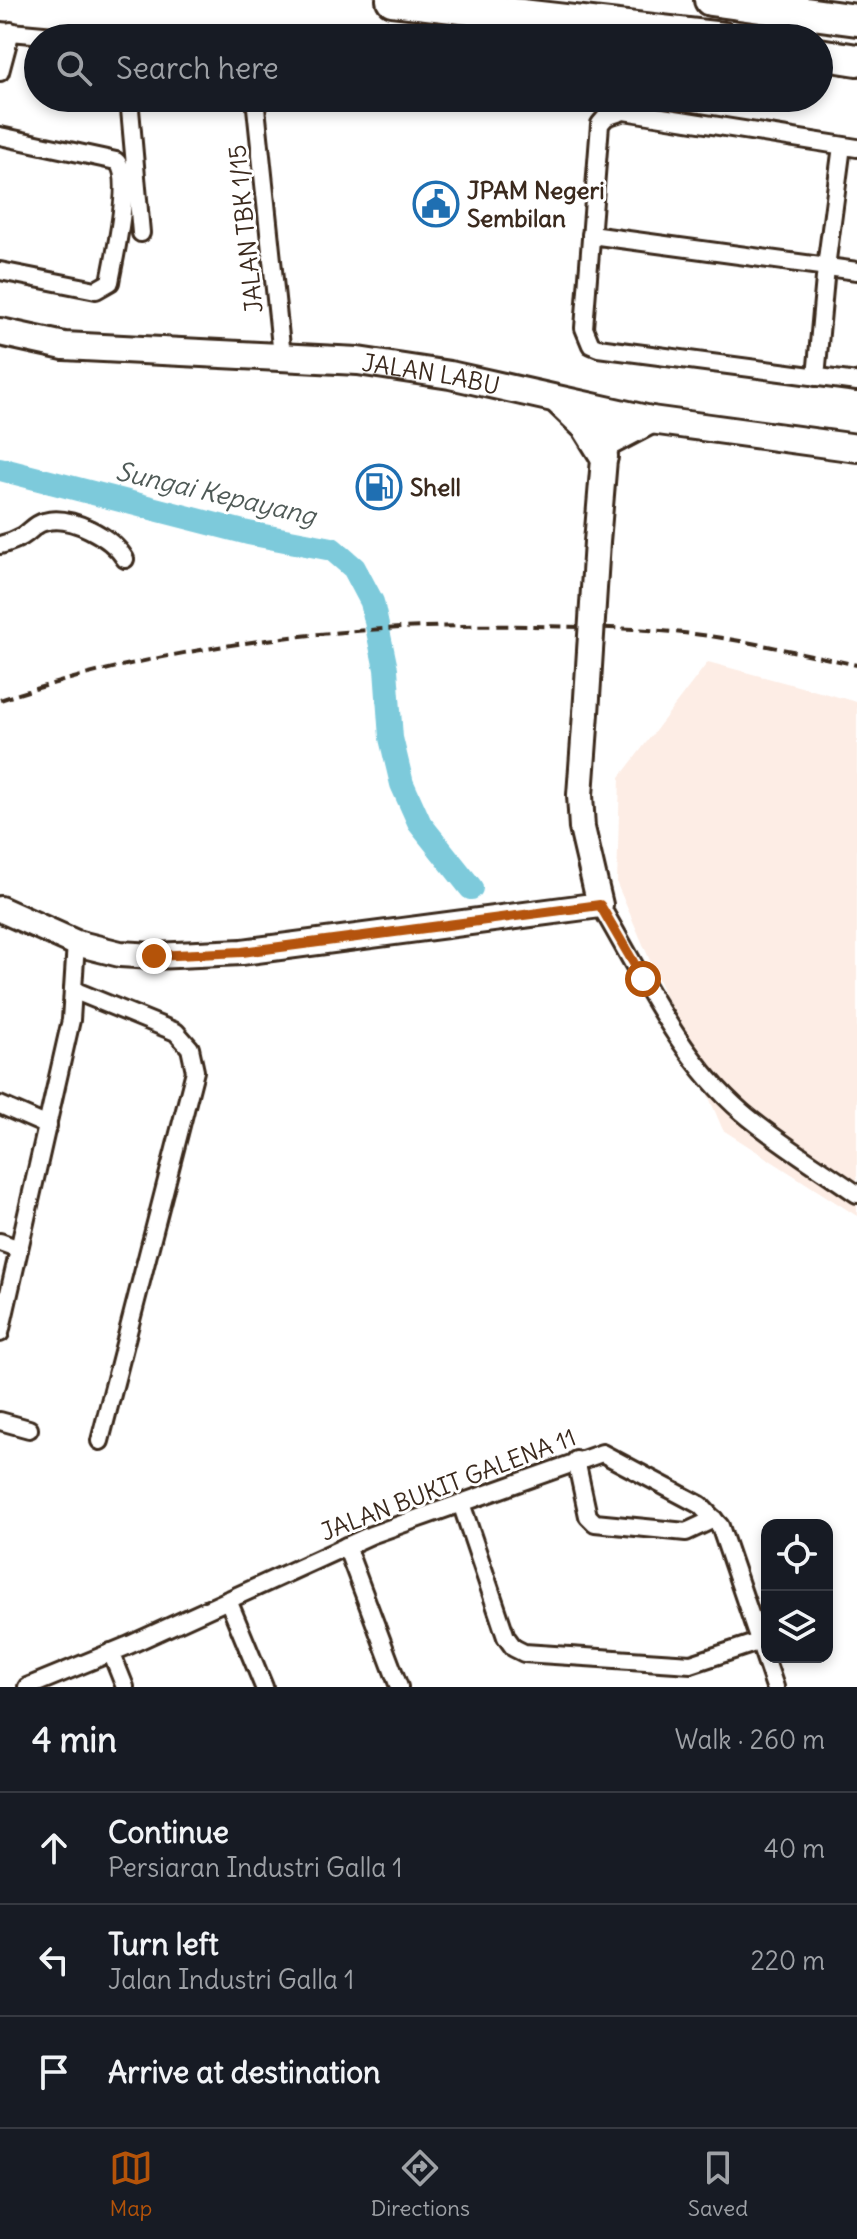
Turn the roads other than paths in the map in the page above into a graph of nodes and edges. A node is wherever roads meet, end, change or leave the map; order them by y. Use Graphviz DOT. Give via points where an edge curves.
graph roads {
  1 [pos="392,0"];
  2 [pos="710,0"];
  3 [pos="857,20"];
  4 [pos="601,24"];
  5 [pos="5,31"];
  6 [pos="833,56"];
  7 [pos="857,60"];
  8 [pos="0,72"];
  9 [pos="130,112"];
  10 [pos="256,112"];
  11 [pos="621,112"];
  12 [pos="630,112"];
  13 [pos="0,136"];
  14 [pos="850,147"];
  15 [pos="141,233"];
  16 [pos="591,235"];
  17 [pos="826,267"];
  18 [pos="0,271"];
  19 [pos="857,271"];
  20 [pos="0,332"];
  21 [pos="282,356"];
  22 [pos="816,377"];
  23 [pos="857,382"];
  24 [pos="557,400"];
  25 [pos="608,412"];
  26 [pos="651,420"];
  27 [pos="857,448"];
  28 [pos="605,450"];
  29 [pos="0,545"];
  30 [pos="125,559"];
  31 [pos="600,905"];
  32 [pos="0,909"];
  33 [pos="76,943"];
  34 [pos="73,990"];
  35 [pos="0,1105"];
  36 [pos="48,1126"];
  37 [pos="857,1194"];
  38 [pos="0,1242"];
  39 [pos="19,1249"];
  40 [pos="0,1333"];
  41 [pos="0,1421"];
  42 [pos="29,1429"];
  43 [pos="100,1441"];
  44 [pos="576,1460"];
  45 [pos="461,1503"];
  46 [pos="714,1519"];
  47 [pos="346,1546"];
  48 [pos="228,1600"];
  49 [pos="761,1641"];
  50 [pos="111,1652"];
  51 [pos="768,1663"];
  52 [pos="27,1687"];
  53 [pos="125,1687"];
  54 [pos="264,1687"];
  55 [pos="399,1687"];
  56 [pos="775,1687"];
  1 -- 4 [label="highway"];
  2 -- 3 [label="highway"];
  5 -- 8 [label="street"];
  6 -- 7 [label="highway"];
  9 -- 15 [label="street"];
  10 -- 21 [label="street, JALAN TBK 1/15"];
  11 -- 16 [label="street" via="600,124"];
  12 -- 14 [label="street"];
  13 -- 18 [label="street" via="116,161 123,169 124,191 110,282 102,289"];
  14 -- 17 [label="street"];
  16 -- 17 [label="street"];
  16 -- 22 [label="street" via="584,328 591,345"];
  17 -- 19 [label="street"];
  17 -- 22 [label="street"];
  20 -- 21 [label="main road, JALAN LABU" via="64,346"];
  21 -- 24 [label="main road, JALAN LABU" via="450,375"];
  22 -- 23 [label="street"];
  24 -- 25 [label="main road, JALAN LABU"];
  24 -- 28 [label="main road"];
  25 -- 26 [label="main road, JALAN LABU"];
  25 -- 28 [label="main road"];
  26 -- 27 [label="main road, JALAN LABU"];
  26 -- 28 [label="main road"];
  28 -- 31 [label="main road, bridge" via="580,795"];
  29 -- 30 [label="street" via="42,522 57,520 108,539"];
  31 -- 33 [label="main road" via="242,952 154,956"];
  31 -- 37 [label="street" via="699,1067 742,1112"];
  32 -- 33 [label="main road"];
  33 -- 34 [label="street"];
  34 -- 36 [label="street"];
  34 -- 43 [label="street" via="176,1032 190,1048 195,1071"];
  35 -- 36 [label="street"];
  36 -- 39 [label="street"];
  38 -- 39 [label="street"];
  39 -- 40 [label="street"];
  41 -- 42 [label="street"];
  44 -- 45 [label="street, JALAN BUKIT GALENA 11"];
  44 -- 46 [label="street, JALAN BUKIT GALENA 11" via="594,1453 609,1455 700,1505"];
  44 -- 46 [label="street" via="588,1516 595,1523 686,1532"];
  45 -- 47 [label="street, JALAN BUKIT GALENA 11"];
  45 -- 49 [label="street" via="506,1637 524,1653 691,1664"];
  46 -- 49 [label="street, JALAN BUKIT GALENA 11"];
  47 -- 48 [label="street, JALAN BUKIT GALENA 11"];
  47 -- 55 [label="street"];
  48 -- 50 [label="street, JALAN BUKIT GALENA 11"];
  48 -- 54 [label="street"];
  50 -- 52 [label="street, JALAN BUKIT GALENA 11"];
  50 -- 53 [label="street"];
  51 -- 56 [label="street, JALAN BUKIT GALENA 11"];
}
